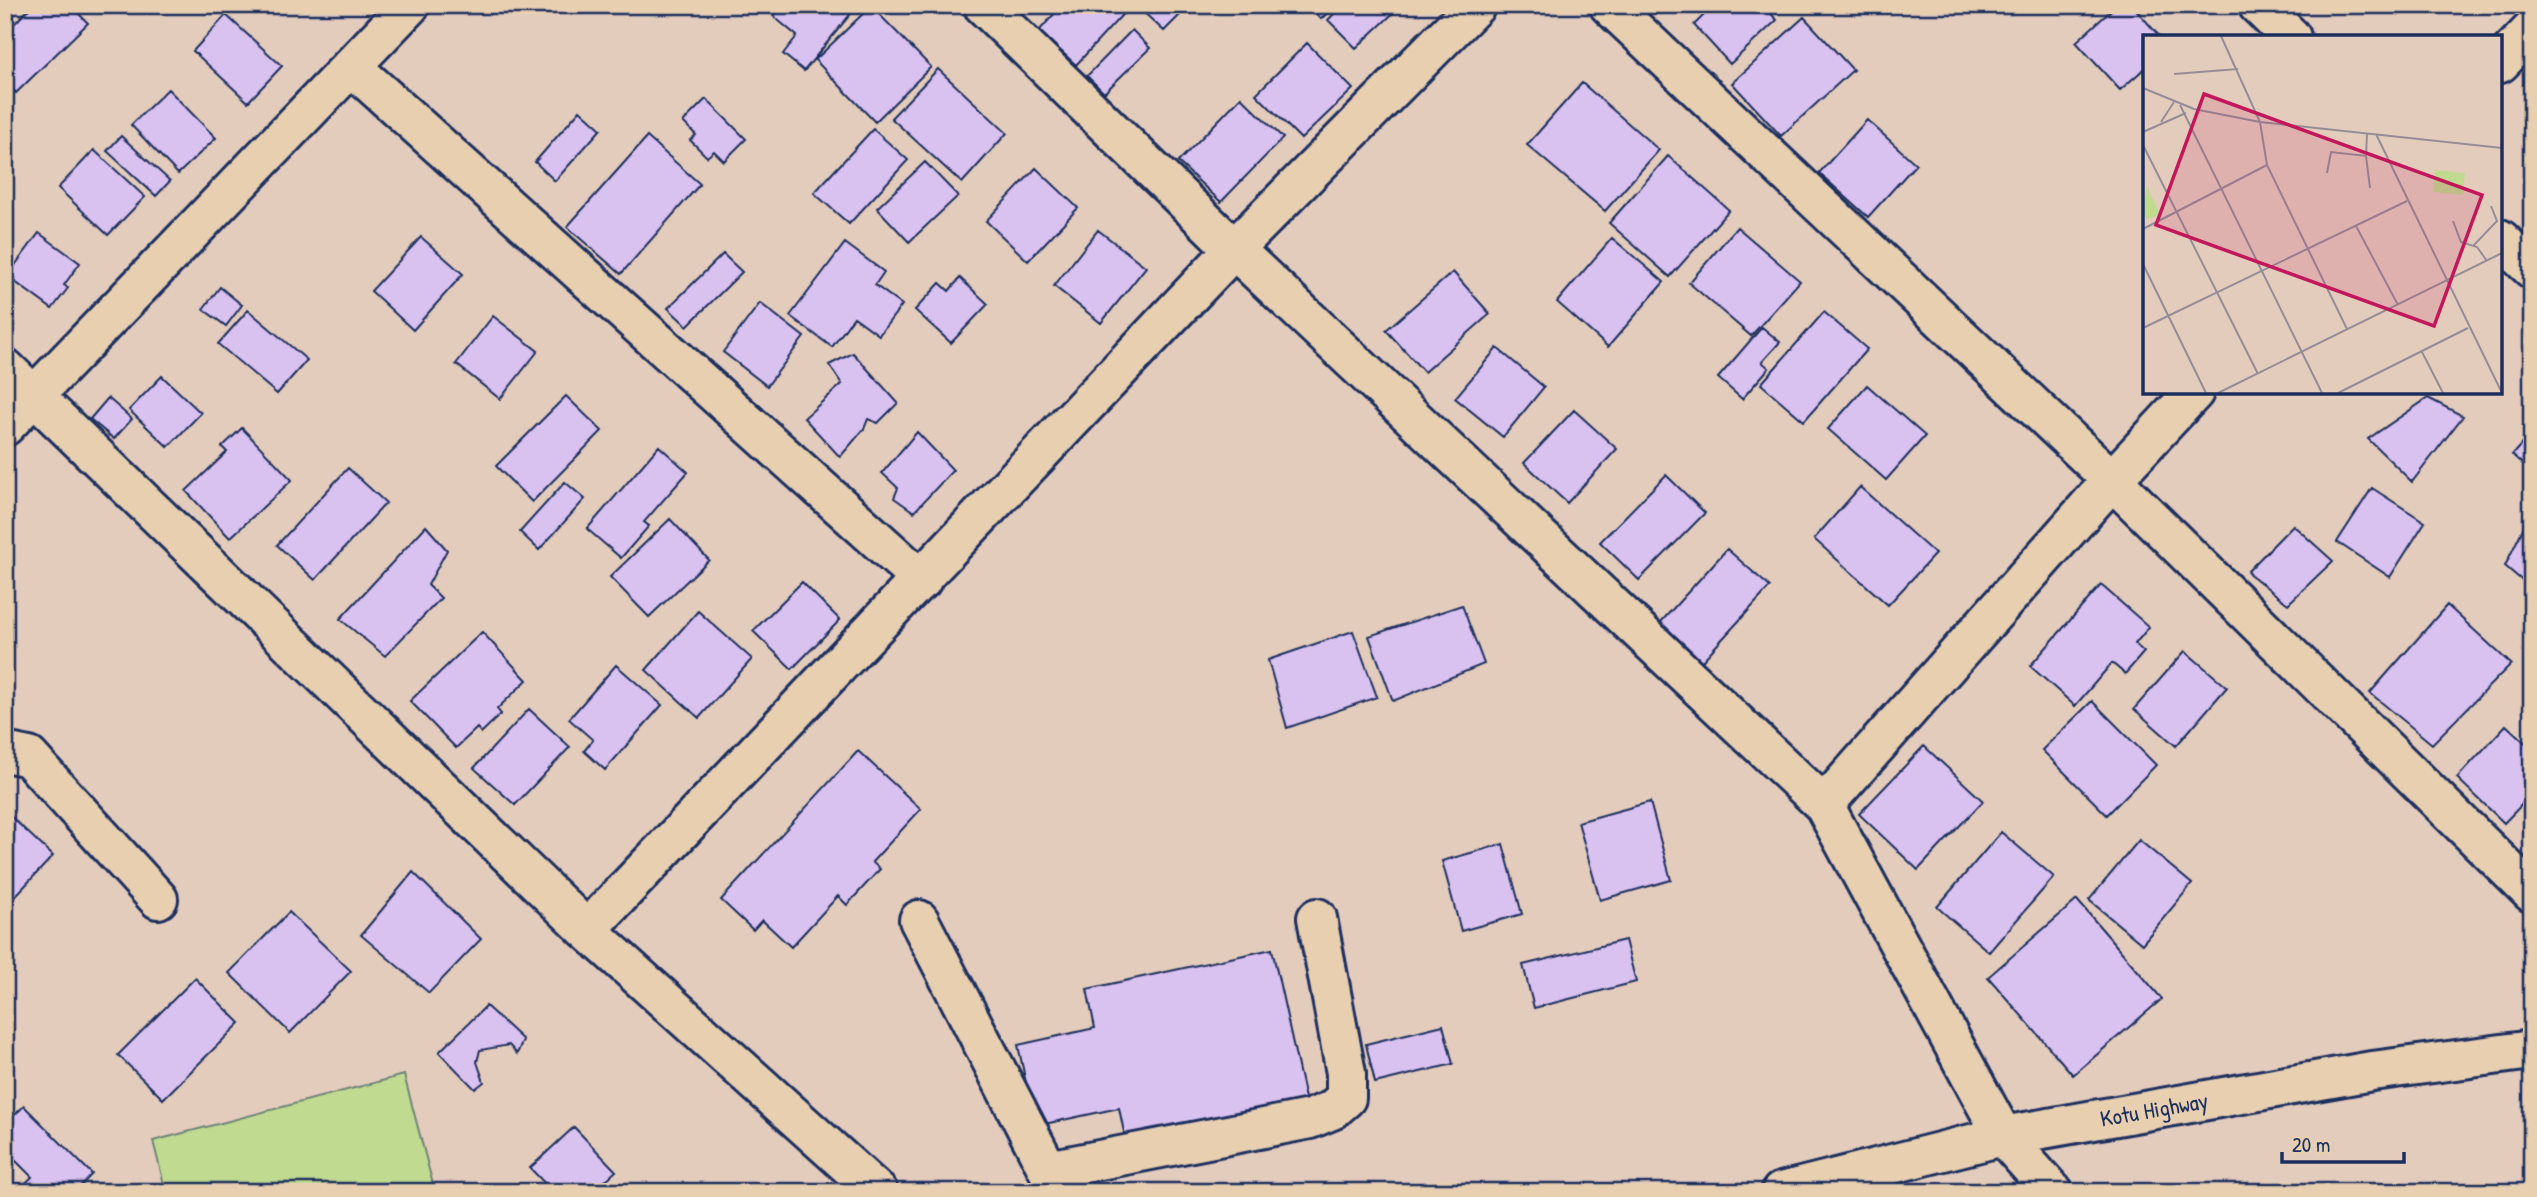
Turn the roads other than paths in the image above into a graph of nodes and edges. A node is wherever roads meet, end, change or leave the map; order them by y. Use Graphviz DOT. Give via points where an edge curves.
graph roads {
  1 [pos="410,5"];
  2 [pos="983,5"];
  3 [pos="1476,5"];
  4 [pos="1609,5"];
  5 [pos="2258,5"];
  6 [pos="2532,30"];
  7 [pos="2289,35"];
  8 [pos="2502,62"];
  9 [pos="351,66"];
  10 [pos="2502,241"];
  11 [pos="1234,249"];
  12 [pos="2532,269"];
  13 [pos="5,368"];
  14 [pos="2192,394"];
  15 [pos="34,397"];
  16 [pos="5,426"];
  17 [pos="2112,480"];
  18 [pos="922,580"];
  19 [pos="5,752"];
  20 [pos="1824,805"];
  21 [pos="2532,893"];
  22 [pos="158,899"];
  23 [pos="1317,918"];
  24 [pos="919,920"];
  25 [pos="587,930"];
  26 [pos="2532,1050"];
  27 [pos="2003,1136"];
  28 [pos="1054,1181"];
  29 [pos="878,1192"];
  30 [pos="1781,1192"];
  31 [pos="2053,1192"];
  1 -- 9 [label="street"];
  2 -- 11 [label="street"];
  3 -- 11 [label="street"];
  4 -- 17 [label="street"];
  5 -- 7 [label="street"];
  6 -- 8 [label="street"];
  9 -- 15 [label="street"];
  9 -- 18 [label="street"];
  10 -- 12 [label="street"];
  11 -- 18 [label="street"];
  11 -- 20 [label="street"];
  13 -- 15 [label="street"];
  14 -- 17 [label="street"];
  15 -- 16 [label="street"];
  15 -- 25 [label="street"];
  17 -- 20 [label="street"];
  17 -- 21 [label="street"];
  18 -- 25 [label="street"];
  19 -- 22 [label="street" via="29,757"];
  20 -- 27 [label="street"];
  23 -- 28 [label="street" via="1346,1073 1346,1098 1310,1119"];
  24 -- 28 [label="street"];
  25 -- 29 [label="street"];
  26 -- 27 [label="street, Kotu Highway" via="2372,1071"];
  27 -- 30 [label="street, Kotu Highway"];
  27 -- 31 [label="street"];
}
